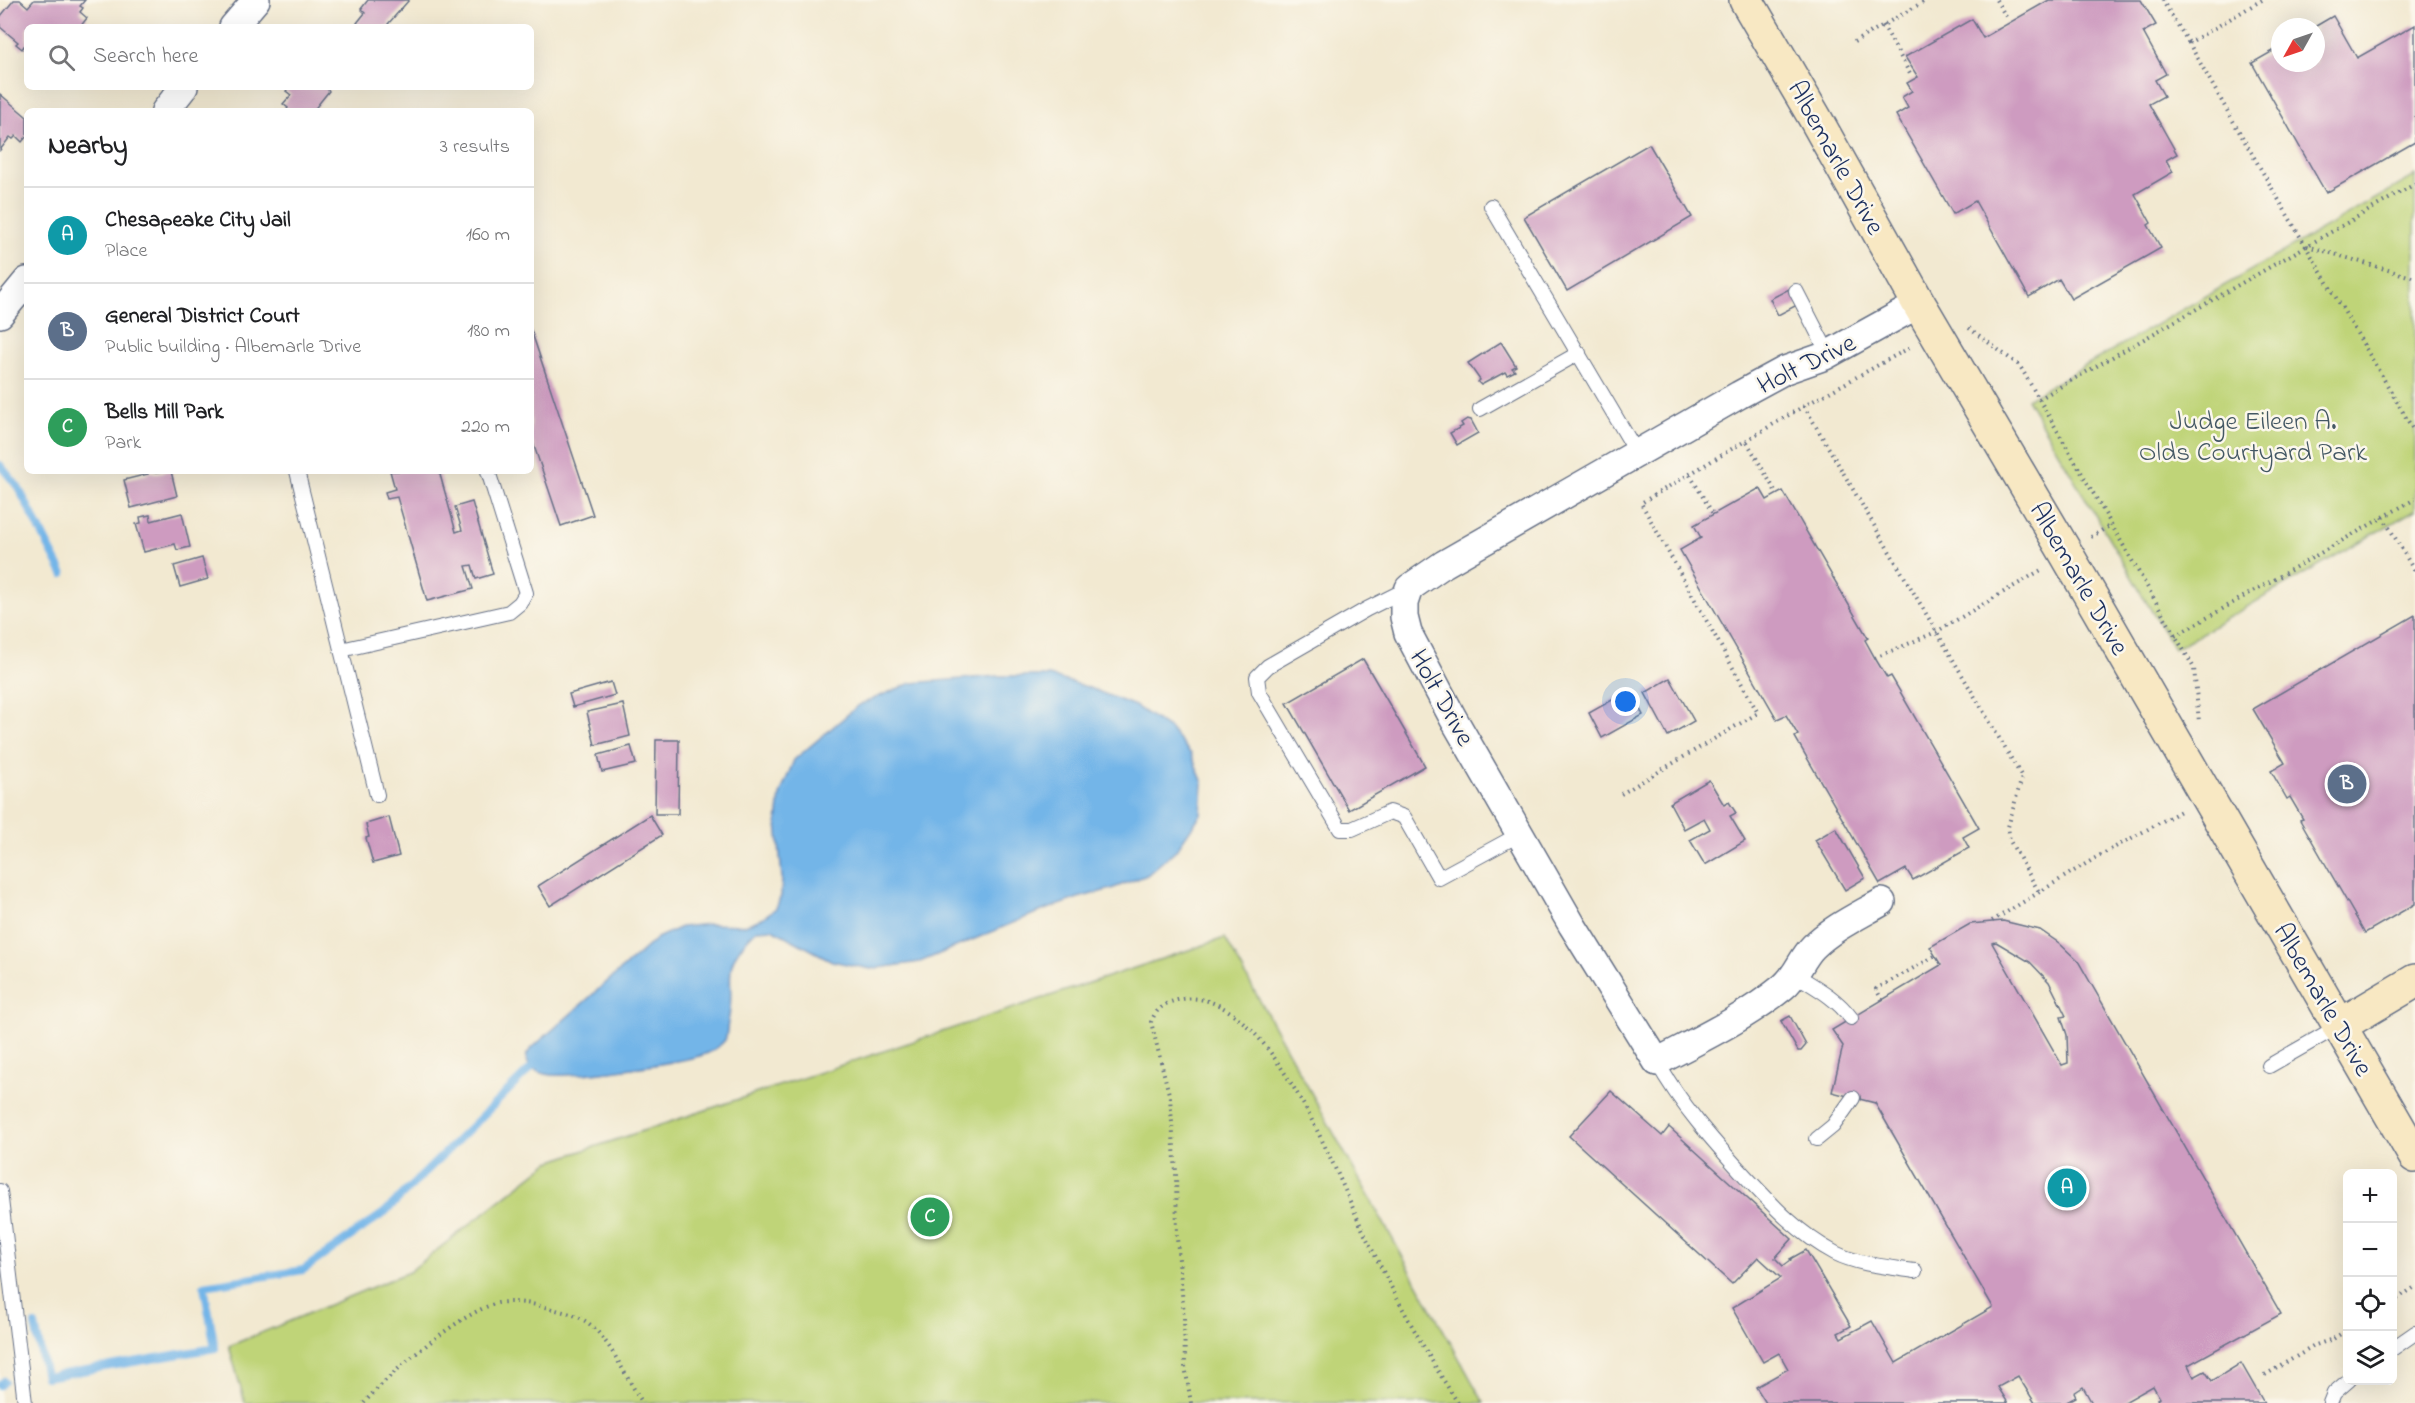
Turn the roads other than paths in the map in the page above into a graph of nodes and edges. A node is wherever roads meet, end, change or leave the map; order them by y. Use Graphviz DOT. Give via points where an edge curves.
graph roads {
  1 [pos="256,0"];
  2 [pos="1746,0"];
  3 [pos="236,24"];
  4 [pos="182,90"];
  5 [pos="167,108"];
  6 [pos="1491,206"];
  7 [pos="24,285"];
  8 [pos="1796,291"];
  9 [pos="1919,304"];
  10 [pos="0,314"];
  11 [pos="1580,353"];
  12 [pos="1828,355"];
  13 [pos="1480,409"];
  14 [pos="1637,453"];
  15 [pos="298,474"];
  16 [pos="489,474"];
  17 [pos="1409,588"];
  18 [pos="341,650"];
  19 [pos="377,795"];
  20 [pos="1520,834"];
  21 [pos="1882,902"];
  22 [pos="1796,975"];
  23 [pos="2415,981"];
  24 [pos="1851,1018"];
  25 [pos="2339,1026"];
  26 [pos="1657,1062"];
  27 [pos="2269,1066"];
  28 [pos="1853,1098"];
  29 [pos="1817,1139"];
  30 [pos="2415,1156"];
  31 [pos="0,1191"];
  32 [pos="1915,1271"];
  33 [pos="2415,1333"];
  34 [pos="2397,1346"];
  35 [pos="2343,1385"];
  36 [pos="25,1403"];
  37 [pos="2330,1403"];
  1 -- 3 [label="street"];
  2 -- 9 [label="street, Albemarle Drive"];
  4 -- 5 [label="street"];
  6 -- 11 [label="lane"];
  7 -- 10 [label="street"];
  8 -- 12 [label="lane"];
  9 -- 12 [label="street, Holt Drive"];
  9 -- 25 [label="street, Albemarle Drive"];
  11 -- 13 [label="lane"];
  11 -- 14 [label="lane"];
  12 -- 14 [label="street, Holt Drive" via="1785,370"];
  14 -- 17 [label="street, Holt Drive"];
  15 -- 18 [label="lane"];
  16 -- 18 [label="lane" via="526,592 520,603 509,612"];
  17 -- 20 [label="street, Holt Drive" via="1404,603 1408,633"];
  17 -- 20 [label="lane" via="1269,666 1257,677 1259,692 1340,829 1352,829 1390,812 1400,814 1439,878"];
  18 -- 19 [label="lane"];
  20 -- 26 [label="street, Holt Drive"];
  21 -- 22 [label="street" via="1824,937 1812,948"];
  22 -- 24 [label="lane" via="1829,995"];
  22 -- 26 [label="street" via="1744,1016"];
  23 -- 25 [label="street"];
  25 -- 27 [label="lane"];
  25 -- 30 [label="street, Albemarle Drive"];
  26 -- 32 [label="lane" via="1677,1097 1705,1132 1802,1233 1837,1254 1868,1264"];
  28 -- 29 [label="lane" via="1833,1126"];
  31 -- 36 [label="lane"];
  33 -- 34 [label="lane"];
  35 -- 37 [label="lane"];
}
